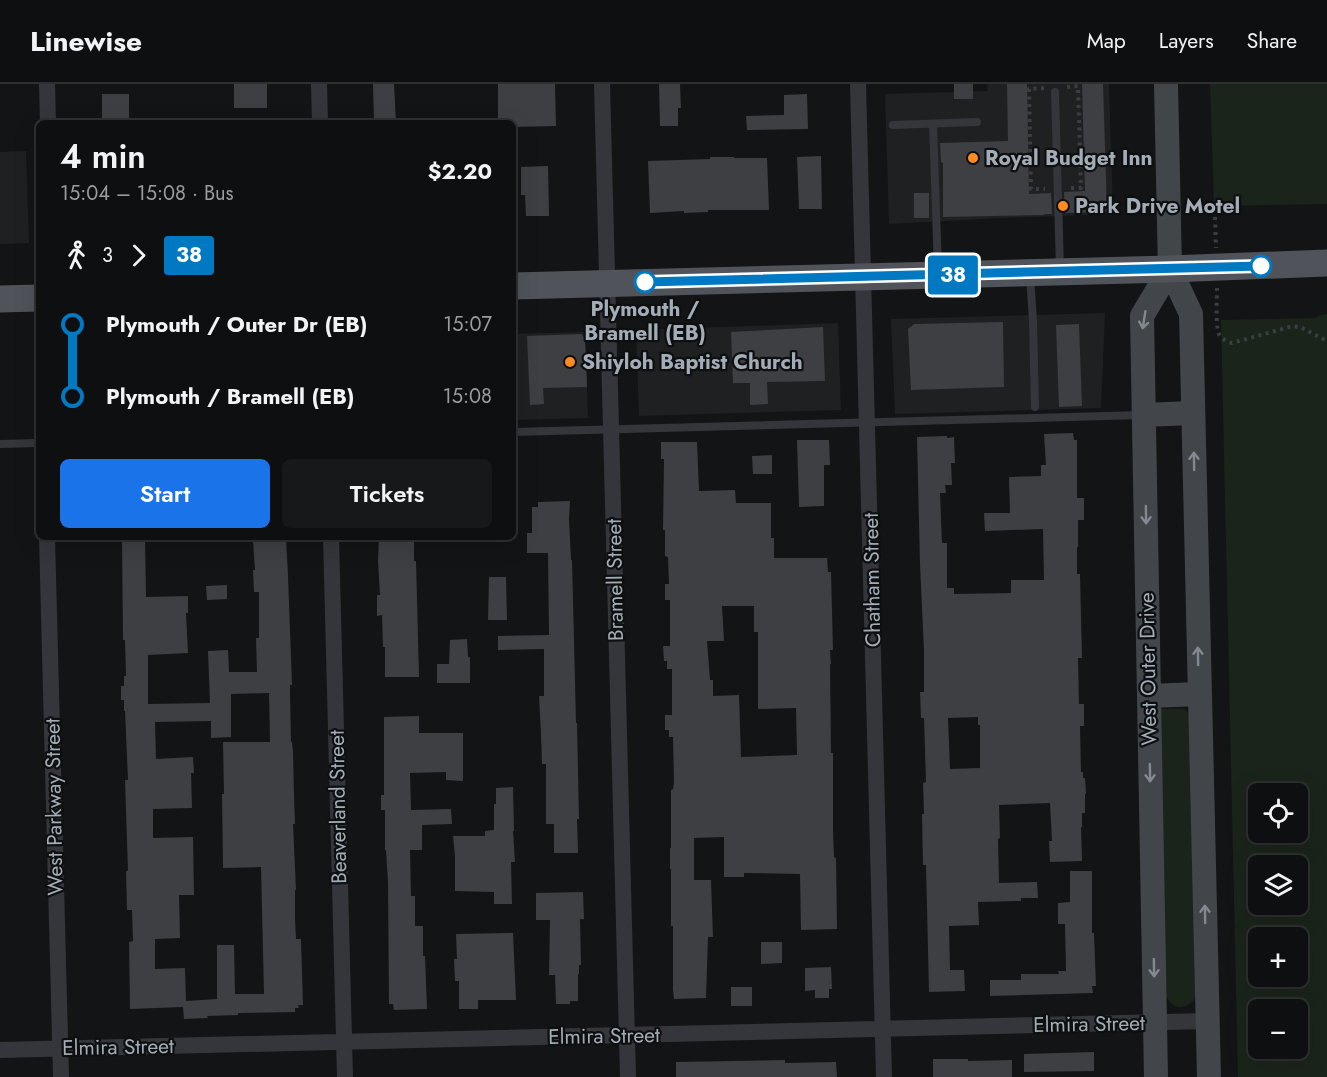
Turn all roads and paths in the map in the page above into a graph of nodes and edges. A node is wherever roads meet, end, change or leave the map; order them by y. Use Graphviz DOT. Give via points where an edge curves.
graph roads {
  1 [pos="47,84"];
  2 [pos="319,84"];
  3 [pos="602,84"];
  4 [pos="858,84"];
  5 [pos="1166,84"];
  6 [pos="1055,92"];
  7 [pos="48,120"];
  8 [pos="320,120"];
  9 [pos="977,122"];
  10 [pos="933,124"];
  11 [pos="893,125"];
  12 [pos="1327,263"];
  13 [pos="1170,269"];
  14 [pos="1060,272"];
  15 [pos="1030,273"];
  16 [pos="939,275"];
  17 [pos="864,277"];
  18 [pos="608,283"];
  19 [pos="516,286"];
  20 [pos="36,298"];
  21 [pos="0,299"];
  22 [pos="1217,307"];
  23 [pos="1327,341"];
  24 [pos="1035,407"];
  25 [pos="1193,413"];
  26 [pos="1144,415"];
  27 [pos="868,422"];
  28 [pos="612,430"];
  29 [pos="516,432"];
  30 [pos="36,443"];
  31 [pos="0,444"];
  32 [pos="47,540"];
  33 [pos="331,540"];
  34 [pos="1199,694"];
  35 [pos="1149,696"];
  36 [pos="1207,1021"];
  37 [pos="1155,1022"];
  38 [pos="883,1029"];
  39 [pos="627,1035"];
  40 [pos="344,1042"];
  41 [pos="60,1048"];
  42 [pos="0,1050"];
  43 [pos="61,1077"];
  44 [pos="345,1077"];
  45 [pos="628,1077"];
  46 [pos="884,1077"];
  47 [pos="1156,1077"];
  48 [pos="1209,1077"];
  1 -- 7 [label="street"];
  2 -- 8 [label="street"];
  3 -- 18 [label="street, Bramell Street"];
  4 -- 17 [label="street, Chatham Street"];
  5 -- 13 [label="main road"];
  6 -- 14 [label="lane"];
  9 -- 10 [label="lane"];
  10 -- 11 [label="lane"];
  10 -- 16 [label="lane"];
  12 -- 13 [label="main road"];
  13 -- 14 [label="main road"];
  13 -- 25 [label="main road" via="1191,314"];
  13 -- 26 [label="main road, West Outer Drive, one-way" via="1142,316"];
  14 -- 15 [label="main road"];
  15 -- 16 [label="main road"];
  15 -- 24 [label="lane"];
  16 -- 17 [label="main road"];
  17 -- 18 [label="main road"];
  17 -- 27 [label="street, Chatham Street"];
  18 -- 19 [label="main road"];
  18 -- 28 [label="street, Bramell Street"];
  20 -- 21 [label="main road"];
  22 -- 23 [label="path" via="1219,335 1232,343 1293,326"];
  25 -- 26 [label="main road"];
  34 -- 25 [label="main road, one-way"];
  26 -- 27 [label="lane"];
  26 -- 35 [label="main road, West Outer Drive, one-way"];
  27 -- 28 [label="lane"];
  27 -- 38 [label="street, Chatham Street"];
  28 -- 29 [label="lane"];
  28 -- 39 [label="street, Bramell Street"];
  30 -- 31 [label="lane"];
  32 -- 41 [label="street, West Parkway Street"];
  33 -- 40 [label="street, Beaverland Street"];
  34 -- 35 [label="main road"];
  36 -- 34 [label="main road, one-way"];
  35 -- 37 [label="main road, West Outer Drive, one-way"];
  36 -- 37 [label="street, Elmira Street"];
  36 -- 48 [label="main road"];
  37 -- 38 [label="street, Elmira Street"];
  37 -- 47 [label="main road, West Outer Drive"];
  38 -- 39 [label="street, Elmira Street"];
  38 -- 46 [label="street, Chatham Street"];
  39 -- 40 [label="street, Elmira Street"];
  39 -- 45 [label="street, Bramell Street"];
  40 -- 41 [label="street, Elmira Street"];
  40 -- 44 [label="street, Beaverland Street"];
  41 -- 42 [label="street, Elmira Street"];
  41 -- 43 [label="street, West Parkway Street"];
}
